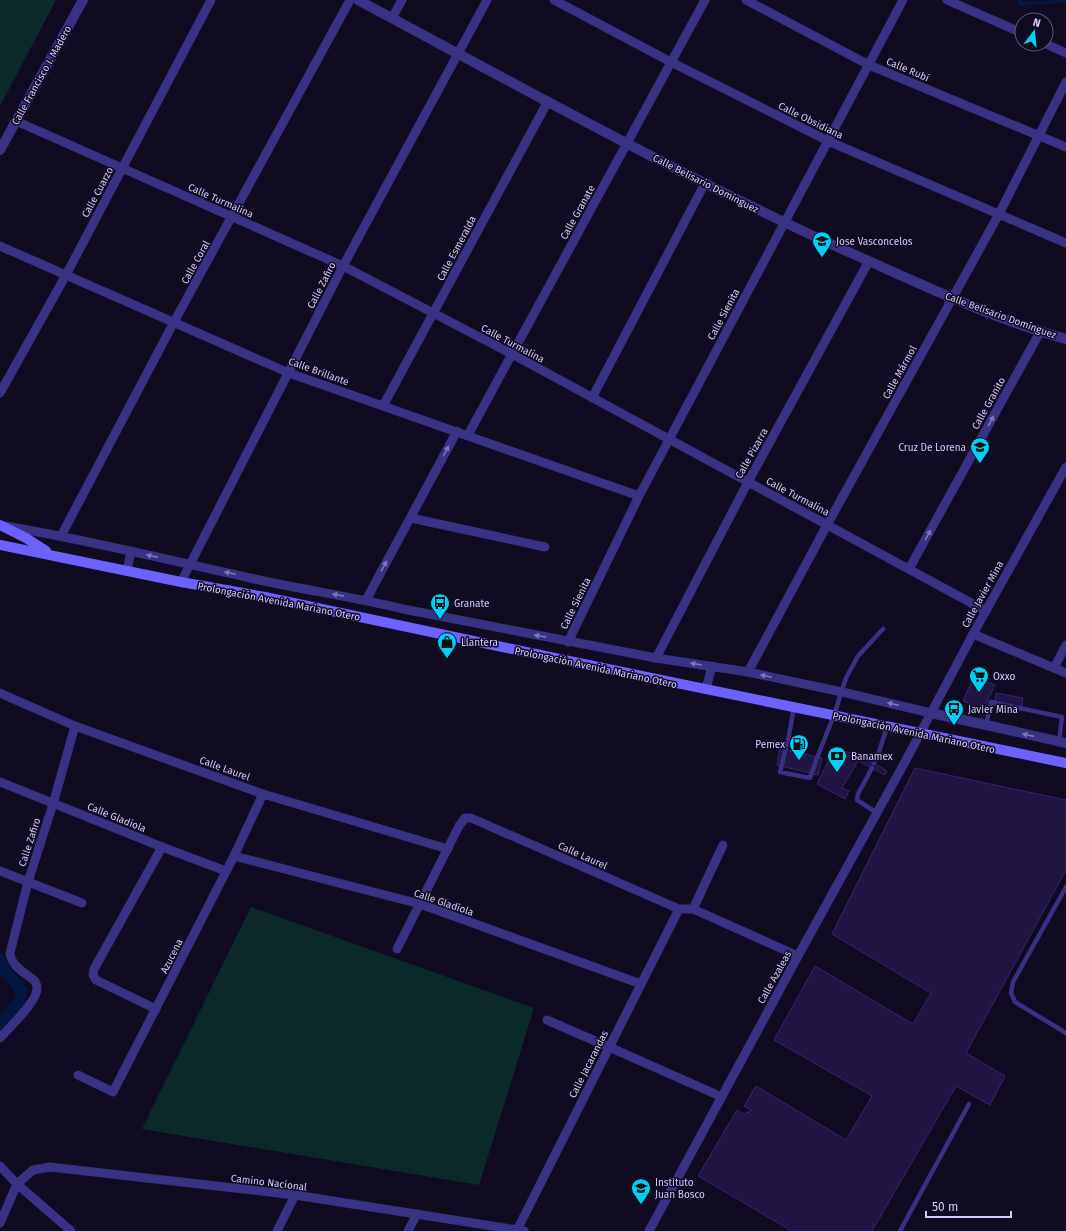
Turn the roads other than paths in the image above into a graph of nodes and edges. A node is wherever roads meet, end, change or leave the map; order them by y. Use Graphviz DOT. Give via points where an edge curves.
graph roads {
  1 [pos="83,0"];
  2 [pos="212,0"];
  3 [pos="350,0"];
  4 [pos="358,0"];
  5 [pos="402,0"];
  6 [pos="487,0"];
  7 [pos="554,0"];
  8 [pos="705,0"];
  9 [pos="746,0"];
  10 [pos="903,0"];
  11 [pos="947,0"];
  12 [pos="392,18"];
  13 [pos="1014,29"];
  14 [pos="1054,47"];
  15 [pos="1066,52"];
  16 [pos="458,54"];
  17 [pos="671,62"];
  18 [pos="869,65"];
  19 [pos="1066,82"];
  20 [pos="548,101"];
  21 [pos="16,121"];
  22 [pos="1039,136"];
  23 [pos="828,141"];
  24 [pos="627,143"];
  25 [pos="1066,147"];
  26 [pos="0,150"];
  27 [pos="122,168"];
  28 [pos="705,182"];
  29 [pos="999,214"];
  30 [pos="232,217"];
  31 [pos="784,223"];
  32 [pos="1066,243"];
  33 [pos="0,246"];
  34 [pos="869,261"];
  35 [pos="343,266"];
  36 [pos="66,275"];
  37 [pos="952,298"];
  38 [pos="433,313"];
  39 [pos="174,322"];
  40 [pos="1040,332"];
  41 [pos="1066,339"];
  42 [pos="512,354"];
  43 [pos="289,373"];
  44 [pos="0,393"];
  45 [pos="592,398"];
  46 [pos="383,406"];
  47 [pos="457,431"];
  48 [pos="468,435"];
  49 [pos="669,439"];
  50 [pos="1066,467"];
  51 [pos="748,482"];
  52 [pos="639,496"];
  53 [pos="410,518"];
  54 [pos="0,525"];
  55 [pos="827,525"];
  56 [pos="61,536"];
  57 [pos="0,544"];
  58 [pos="545,547"];
  59 [pos="131,551"];
  60 [pos="53,555"];
  61 [pos="190,565"];
  62 [pos="910,569"];
  63 [pos="127,571"];
  64 [pos="181,582"];
  65 [pos="366,600"];
  66 [pos="986,611"];
  67 [pos="883,629"];
  68 [pos="973,634"];
  69 [pos="568,642"];
  70 [pos="1066,645"];
  71 [pos="656,658"];
  72 [pos="712,666"];
  73 [pos="1054,668"];
  74 [pos="748,672"];
  75 [pos="1066,673"];
  76 [pos="706,689"];
  77 [pos="842,692"];
  78 [pos="0,694"];
  79 [pos="794,707"];
  80 [pos="931,714"];
  81 [pos="834,715"];
  82 [pos="986,725"];
  83 [pos="75,726"];
  84 [pos="887,726"];
  85 [pos="920,734"];
  86 [pos="1063,743"];
  87 [pos="1066,764"];
  88 [pos="0,782"];
  89 [pos="263,794"];
  90 [pos="54,804"];
  91 [pos="878,813"];
  92 [pos="723,845"];
  93 [pos="162,847"];
  94 [pos="448,849"];
  95 [pos="234,856"];
  96 [pos="0,871"];
  97 [pos="226,871"];
  98 [pos="28,882"];
  99 [pos="1066,887"];
  100 [pos="82,904"];
  101 [pos="420,904"];
  102 [pos="680,909"];
  103 [pos="693,909"];
  104 [pos="397,949"];
  105 [pos="798,956"];
  106 [pos="641,984"];
  107 [pos="156,1009"];
  108 [pos="547,1020"];
  109 [pos="1066,1033"];
  110 [pos="0,1038"];
  111 [pos="609,1047"];
  112 [pos="78,1075"];
  113 [pos="722,1097"];
  114 [pos="969,1104"];
  115 [pos="0,1166"];
  116 [pos="17,1184"];
  117 [pos="295,1195"];
  118 [pos="4,1204"];
  119 [pos="417,1214"];
  120 [pos="0,1223"];
  121 [pos="520,1230"];
  122 [pos="71,1231"];
  123 [pos="277,1231"];
  124 [pos="408,1231"];
  125 [pos="649,1231"];
  126 [pos="900,1231"];
  1 -- 21 [label="street, Calle Francisco I. Madero"];
  2 -- 27 [label="street, Calle Cuarzo"];
  3 -- 30 [label="street, Calle Coral"];
  4 -- 12 [label="street, Calle Belisario Domínguez"];
  5 -- 12 [label="street"];
  6 -- 16 [label="street, Calle Zafiro"];
  7 -- 17 [label="street, Calle Obsidiana"];
  8 -- 17 [label="street, Calle Granate"];
  9 -- 18 [label="street, Calle Rubí"];
  10 -- 18 [label="street, Calle Sienita"];
  11 -- 13 [label="street"];
  12 -- 16 [label="street, Calle Belisario Domínguez"];
  14 -- 15 [label="street"];
  16 -- 20 [label="street, Calle Belisario Domínguez"];
  16 -- 35 [label="street, Calle Zafiro"];
  17 -- 23 [label="street, Calle Obsidiana"];
  17 -- 24 [label="street, Calle Granate"];
  18 -- 22 [label="street, Calle Rubí"];
  18 -- 23 [label="street, Calle Sienita"];
  19 -- 22 [label="street, Calle Mármol"];
  20 -- 24 [label="street, Calle Belisario Domínguez"];
  20 -- 38 [label="street, Calle Esmeralda"];
  21 -- 26 [label="street, Calle Francisco I. Madero"];
  21 -- 27 [label="street, Calle Turmalina"];
  22 -- 25 [label="street, Calle Rubí"];
  22 -- 29 [label="street, Calle Mármol"];
  23 -- 29 [label="street, Calle Obsidiana"];
  23 -- 31 [label="street, Calle Sienita"];
  24 -- 28 [label="street, Calle Belisario Domínguez"];
  24 -- 42 [label="street, Calle Granate"];
  27 -- 30 [label="street, Calle Turmalina"];
  27 -- 36 [label="street, Calle Cuarzo"];
  28 -- 31 [label="street, Calle Belisario Domínguez"];
  28 -- 45 [label="street"];
  29 -- 32 [label="street, Calle Obsidiana"];
  29 -- 37 [label="street, Calle Mármol"];
  30 -- 35 [label="street, Calle Turmalina"];
  30 -- 39 [label="street, Calle Coral"];
  31 -- 34 [label="street, Calle Belisario Domínguez"];
  31 -- 49 [label="street, Calle Sienita"];
  33 -- 36 [label="street, Calle Brillante"];
  34 -- 37 [label="street, Calle Belisario Domínguez"];
  34 -- 51 [label="street, Calle Pizarra"];
  35 -- 38 [label="street, Calle Turmalina"];
  35 -- 43 [label="street, Calle Zafiro"];
  36 -- 39 [label="street, Calle Brillante"];
  36 -- 44 [label="street, Calle Cuarzo"];
  37 -- 40 [label="street, Calle Belisario Domínguez"];
  37 -- 55 [label="street, Calle Mármol"];
  38 -- 42 [label="street, Calle Turmalina"];
  38 -- 46 [label="street, Calle Esmeralda"];
  39 -- 43 [label="street, Calle Brillante"];
  39 -- 56 [label="street, Calle Coral"];
  40 -- 41 [label="street, Calle Belisario Domínguez"];
  62 -- 40 [label="street, Calle Granito, one-way"];
  42 -- 45 [label="street, Calle Turmalina"];
  42 -- 48 [label="street, Calle Granate"];
  43 -- 46 [label="street, Calle Brillante"];
  43 -- 61 [label="street, Calle Zafiro"];
  45 -- 49 [label="street, Calle Turmalina"];
  46 -- 47 [label="street, Calle Brillante"];
  47 -- 48 [label="street, Calle Brillante"];
  53 -- 47 [label="street, one-way"];
  48 -- 52 [label="street, Calle Brillante"];
  49 -- 51 [label="street, Calle Turmalina"];
  49 -- 52 [label="street, Calle Sienita"];
  50 -- 66 [label="street, Calle Javier Mina"];
  51 -- 55 [label="street, Calle Turmalina"];
  51 -- 71 [label="street, Calle Pizarra"];
  52 -- 69 [label="street, Calle Sienita"];
  53 -- 58 [label="street"];
  65 -- 53 [label="street, one-way"];
  54 -- 56 [label="street"];
  54 -- 60 [label="main road"];
  55 -- 62 [label="street, Calle Turmalina"];
  55 -- 74 [label="street, Calle Mármol"];
  56 -- 59 [label="street"];
  57 -- 60 [label="main road, Prolongación Avenida Mariano Otero"];
  61 -- 59 [label="street, one-way"];
  59 -- 63 [label="street"];
  60 -- 63 [label="main road, Prolongación Avenida Mariano Otero"];
  61 -- 64 [label="street, Calle Zafiro"];
  65 -- 61 [label="street, Prolongación Avenida Mariano Otero, one-way"];
  62 -- 66 [label="street, Calle Turmalina"];
  63 -- 64 [label="main road, Prolongación Avenida Mariano Otero"];
  64 -- 76 [label="main road, Prolongación Avenida Mariano Otero"];
  69 -- 65 [label="street, Prolongación Avenida Mariano Otero, one-way" via="403,610"];
  66 -- 68 [label="street, Calle Javier Mina"];
  67 -- 77 [label="lane" via="858,656 846,678"];
  68 -- 73 [label="street"];
  68 -- 80 [label="street, Calle Javier Mina"];
  69 -- 71 [label="street, Prolongación Avenida Mariano Otero"];
  70 -- 73 [label="street"];
  72 -- 71 [label="street, Prolongación Avenida Mariano Otero, one-way"];
  72 -- 74 [label="street, Prolongación Avenida Mariano Otero"];
  72 -- 76 [label="street"];
  73 -- 75 [label="street"];
  77 -- 74 [label="street, Prolongación Avenida Mariano Otero, one-way"];
  76 -- 79 [label="main road, Prolongación Avenida Mariano Otero"];
  80 -- 77 [label="street, Prolongación Avenida Mariano Otero, one-way"];
  77 -- 81 [label="lane"];
  78 -- 83 [label="street, Calle Laurel"];
  79 -- 81 [label="main road, Prolongación Avenida Mariano Otero"];
  79 -- 81 [label="lane" via="780,772 788,774 810,778"];
  80 -- 82 [label="street"];
  80 -- 85 [label="street, Calle Javier Mina"];
  81 -- 84 [label="main road, Prolongación Avenida Mariano Otero"];
  86 -- 82 [label="street, one-way"];
  82 -- 86 [label="lane" via="991,702 1062,717"];
  83 -- 89 [label="street, Calle Laurel"];
  83 -- 90 [label="street, Calle Zafiro"];
  84 -- 85 [label="main road, Prolongación Avenida Mariano Otero"];
  84 -- 91 [label="lane" via="879,752 857,800"];
  85 -- 87 [label="main road, Prolongación Avenida Mariano Otero"];
  85 -- 91 [label="street, Calle Azaleas"];
  88 -- 90 [label="street, Calle Gladiola"];
  89 -- 94 [label="street, Calle Laurel"];
  89 -- 95 [label="street, Azucena"];
  90 -- 93 [label="street, Calle Gladiola"];
  90 -- 98 [label="street, Calle Zafiro"];
  91 -- 105 [label="street, Calle Azaleas"];
  92 -- 103 [label="street"];
  93 -- 97 [label="street, Calle Gladiola"];
  93 -- 107 [label="street" via="93,975 96,980"];
  94 -- 101 [label="street"];
  94 -- 102 [label="street, Calle Laurel" via="459,826 465,818 471,818"];
  95 -- 97 [label="street, Azucena"];
  95 -- 101 [label="street, Calle Gladiola"];
  96 -- 98 [label="street"];
  97 -- 107 [label="street, Azucena"];
  98 -- 100 [label="street"];
  98 -- 110 [label="street, Calle Zafiro" via="10,953 15,965 35,981 37,991 33,1000"];
  99 -- 109 [label="lane" via="1013,982 1011,993 1015,1002"];
  101 -- 104 [label="street"];
  101 -- 106 [label="street, Calle Gladiola"];
  102 -- 103 [label="street, Calle Laurel"];
  102 -- 106 [label="street, Calle Jacarandas"];
  103 -- 105 [label="street, Calle Laurel"];
  105 -- 113 [label="street, Calle Azaleas"];
  106 -- 111 [label="street, Calle Jacarandas"];
  107 -- 112 [label="street, Azucena" via="113,1092"];
  108 -- 111 [label="street"];
  111 -- 113 [label="street"];
  111 -- 121 [label="street, Calle Jacarandas"];
  113 -- 125 [label="street, Calle Azaleas"];
  114 -- 126 [label="lane"];
  115 -- 116 [label="street"];
  116 -- 117 [label="street, Camino Nacional" via="33,1170 50,1167"];
  116 -- 118 [label="street"];
  116 -- 122 [label="street"];
  117 -- 119 [label="street, Camino Nacional"];
  117 -- 123 [label="street"];
  118 -- 120 [label="street"];
  119 -- 121 [label="street, Camino Nacional"];
  119 -- 124 [label="street"];
}
